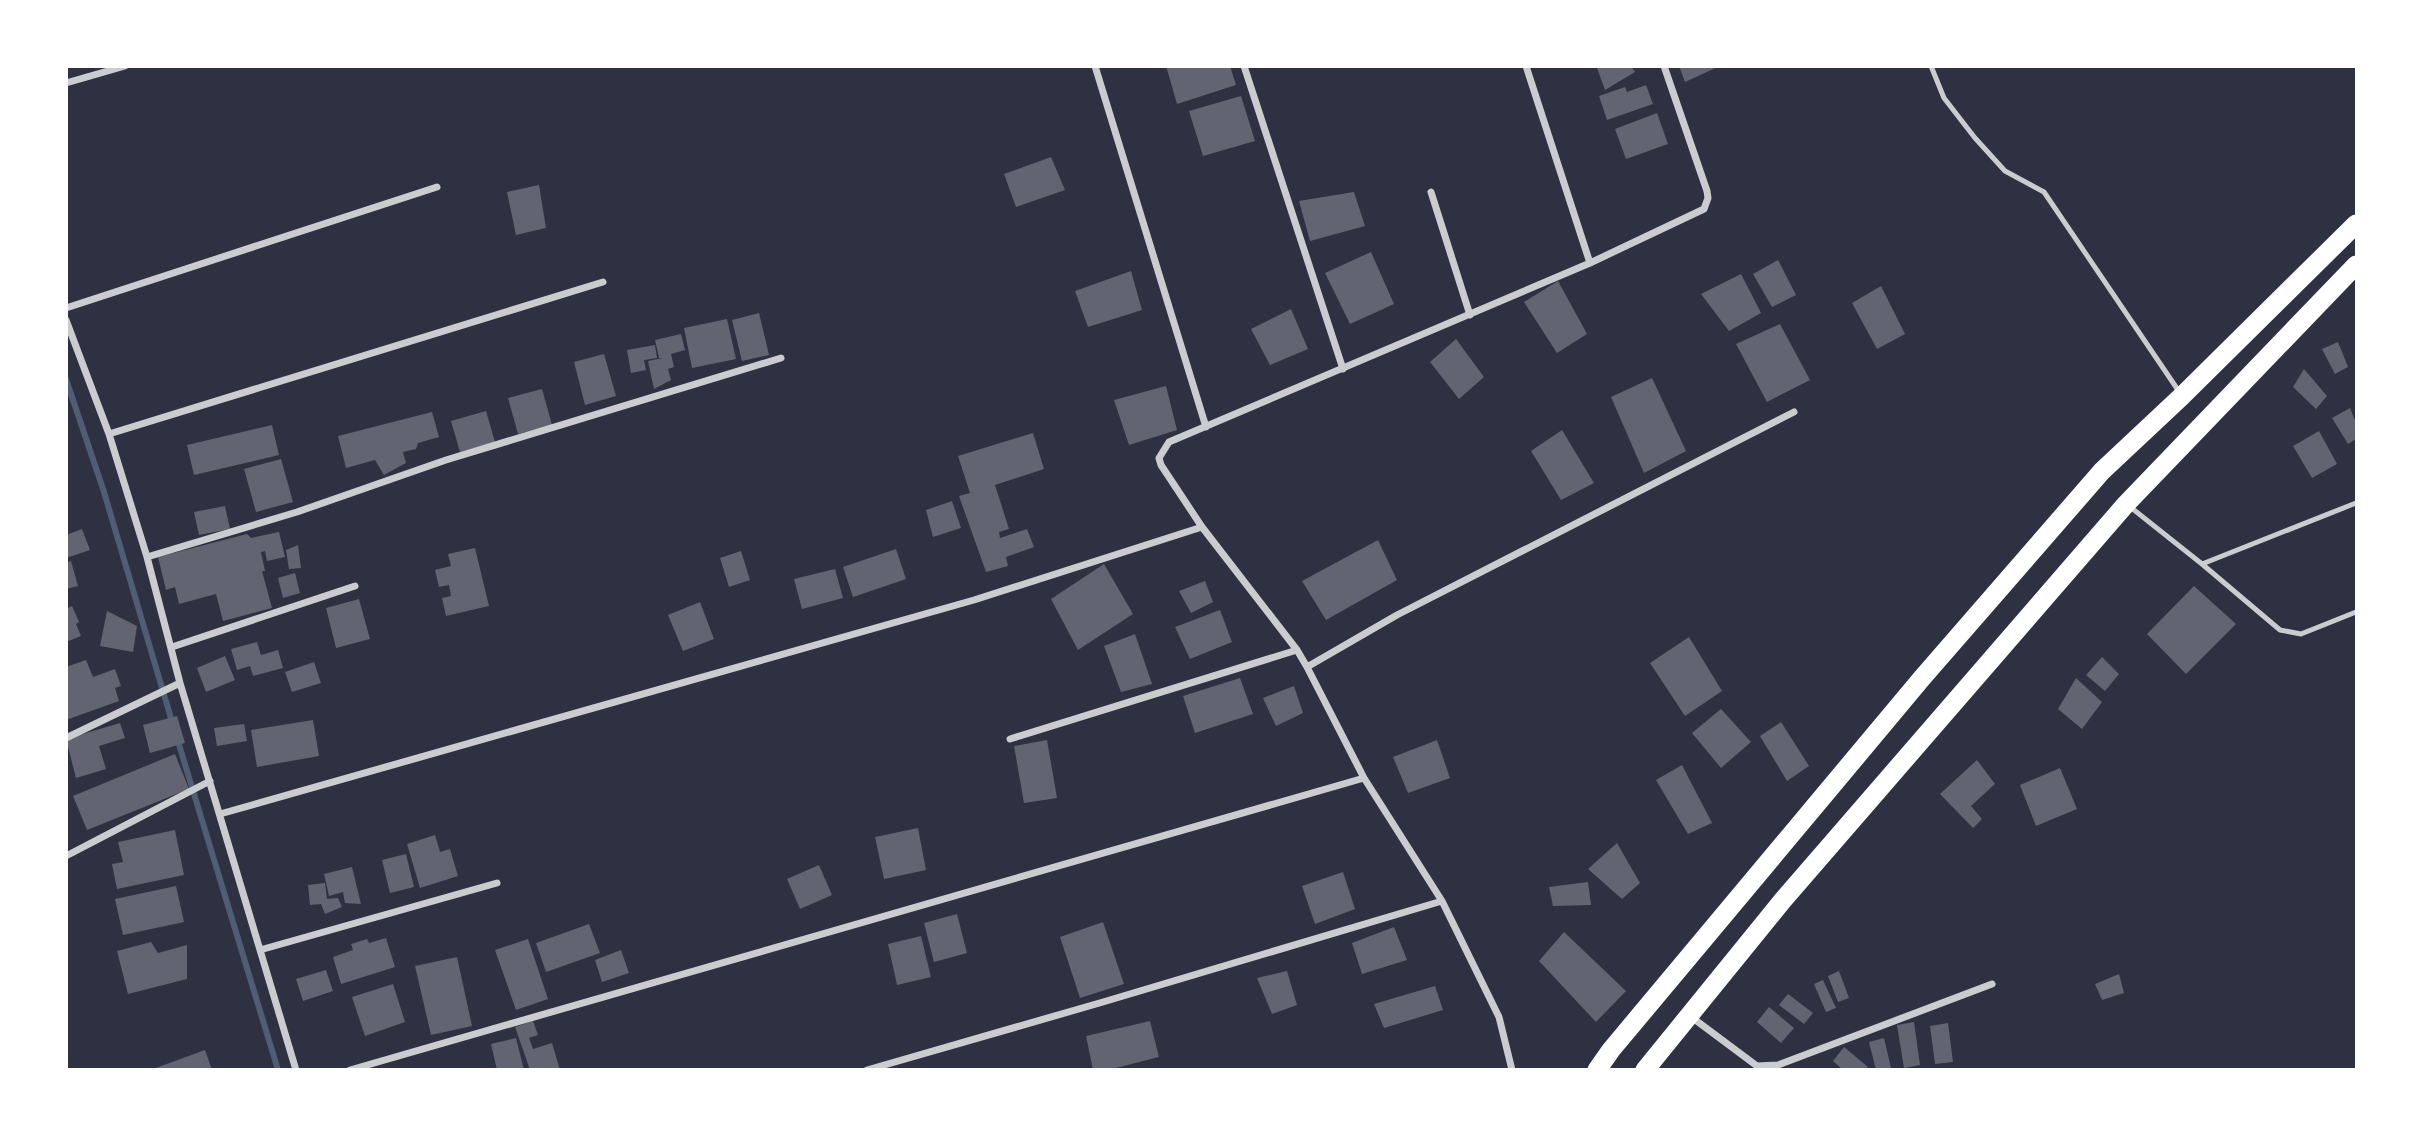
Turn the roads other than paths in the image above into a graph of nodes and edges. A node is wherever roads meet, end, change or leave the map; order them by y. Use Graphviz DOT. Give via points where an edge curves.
graph roads {
  1 [pos="125,66"];
  2 [pos="1095,66"];
  3 [pos="1244,66"];
  4 [pos="1526,66"];
  5 [pos="1664,66"];
  6 [pos="1931,66"];
  7 [pos="66,83"];
  8 [pos="437,187"];
  9 [pos="1431,192"];
  10 [pos="2357,224"];
  11 [pos="1590,262"];
  12 [pos="2357,265"];
  13 [pos="603,282"];
  14 [pos="66,308"];
  15 [pos="1470,315"];
  16 [pos="66,320"];
  17 [pos="781,358"];
  18 [pos="1343,369"];
  19 [pos="2182,396"];
  20 [pos="1794,412"];
  21 [pos="1206,427"];
  22 [pos="109,433"];
  23 [pos="2126,503"];
  24 [pos="2357,503"];
  25 [pos="1202,527"];
  26 [pos="148,557"];
  27 [pos="2202,564"];
  28 [pos="355,586"];
  29 [pos="2357,612"];
  30 [pos="172,647"];
  31 [pos="1294,651"];
  32 [pos="1307,667"];
  33 [pos="179,683"];
  34 [pos="66,738"];
  35 [pos="1010,739"];
  36 [pos="1364,778"];
  37 [pos="206,783"];
  38 [pos="220,814"];
  39 [pos="66,856"];
  40 [pos="497,883"];
  41 [pos="1439,902"];
  42 [pos="260,950"];
  43 [pos="1992,984"];
  44 [pos="1689,1015"];
  45 [pos="296,1069"];
  46 [pos="349,1069"];
  47 [pos="867,1069"];
  48 [pos="1512,1069"];
  49 [pos="1597,1069"];
  50 [pos="1645,1069"];
  1 -- 7 [label="street"];
  2 -- 21 [label="street"];
  3 -- 18 [label="street"];
  4 -- 11 [label="street"];
  5 -- 11 [label="street" via="1707,191 1704,209"];
  6 -- 19 [label="lane" via="1944,98 2005,171 2044,192"];
  8 -- 14 [label="street"];
  9 -- 15 [label="street"];
  10 -- 19 [label="highway"];
  11 -- 15 [label="street"];
  12 -- 23 [label="highway"];
  13 -- 22 [label="street"];
  15 -- 18 [label="street"];
  16 -- 22 [label="street"];
  17 -- 26 [label="street"];
  18 -- 21 [label="street"];
  19 -- 49 [label="highway" via="2102,471 2039,543"];
  20 -- 32 [label="street" via="1397,615"];
  21 -- 25 [label="street" via="1169,442 1159,462"];
  22 -- 26 [label="street"];
  23 -- 27 [label="lane"];
  23 -- 44 [label="highway"];
  24 -- 27 [label="lane"];
  25 -- 31 [label="street"];
  25 -- 38 [label="street" via="974,600"];
  26 -- 30 [label="street"];
  27 -- 29 [label="lane" via="2280,630 2301,634"];
  28 -- 30 [label="street"];
  30 -- 33 [label="street"];
  31 -- 32 [label="street"];
  31 -- 35 [label="street"];
  32 -- 36 [label="street"];
  33 -- 34 [label="street"];
  33 -- 37 [label="street"];
  36 -- 41 [label="street"];
  36 -- 46 [label="street"];
  37 -- 38 [label="street"];
  37 -- 39 [label="street"];
  38 -- 42 [label="street"];
  40 -- 42 [label="street"];
  41 -- 47 [label="street"];
  41 -- 48 [label="street" via="1499,1017"];
  42 -- 45 [label="street"];
  43 -- 44 [label="street" via="1777,1065 1757,1066"];
  44 -- 50 [label="highway"];
}
